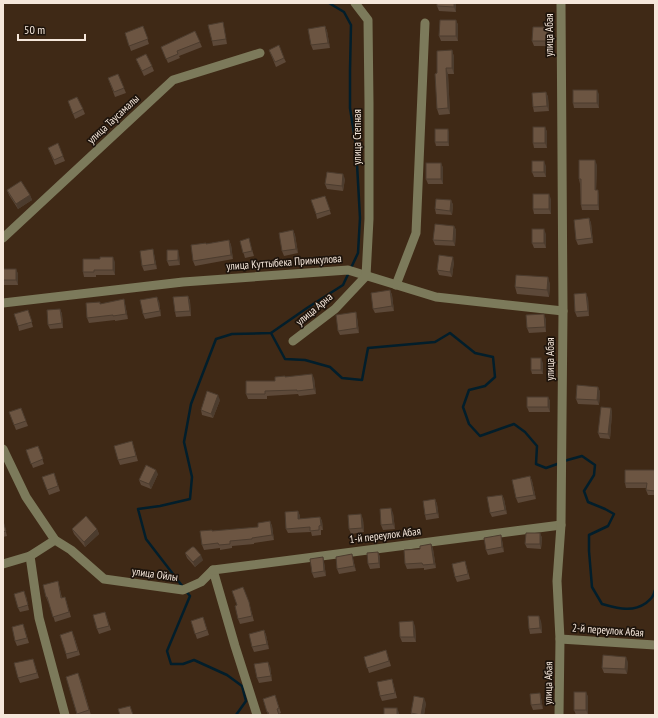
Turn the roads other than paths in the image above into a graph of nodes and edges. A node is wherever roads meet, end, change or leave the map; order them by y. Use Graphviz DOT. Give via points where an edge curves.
graph roads {
  1 [pos="355,3"];
  2 [pos="561,3"];
  3 [pos="425,23"];
  4 [pos="260,53"];
  5 [pos="3,238"];
  6 [pos="366,276"];
  7 [pos="396,285"];
  8 [pos="3,302"];
  9 [pos="563,311"];
  10 [pos="294,341"];
  11 [pos="3,449"];
  12 [pos="561,525"];
  13 [pos="55,540"];
  14 [pos="30,556"];
  15 [pos="3,564"];
  16 [pos="213,570"];
  17 [pos="560,639"];
  18 [pos="655,645"];
  19 [pos="65,715"];
  20 [pos="257,715"];
  21 [pos="559,715"];
  1 -- 6 [label="street, улица Степная" via="368,20 369,219"];
  2 -- 9 [label="street, улица Абая"];
  3 -- 7 [label="street" via="416,233"];
  4 -- 5 [label="street, улица Таусамалы" via="173,80"];
  6 -- 7 [label="street, улица Куттыбека Примкулова"];
  6 -- 8 [label="street, улица Куттыбека Примкулова" via="348,270 199,281"];
  6 -- 10 [label="street, улица Арна" via="335,309"];
  7 -- 9 [label="street, улица Куттыбека Примкулова" via="436,297"];
  9 -- 12 [label="street, улица Абая"];
  11 -- 13 [label="street, улица Ойлы" via="26,497"];
  12 -- 16 [label="street, 1-й переулок Абая"];
  12 -- 17 [label="street, улица Абая" via="558,581"];
  13 -- 14 [label="street"];
  13 -- 16 [label="street, улица Ойлы" via="71,550 104,579 183,590 201,582"];
  14 -- 15 [label="street"];
  14 -- 19 [label="street" via="39,618"];
  16 -- 20 [label="street"];
  17 -- 18 [label="street, 2-й переулок Абая"];
  17 -- 21 [label="street, улица Абая"];
}
